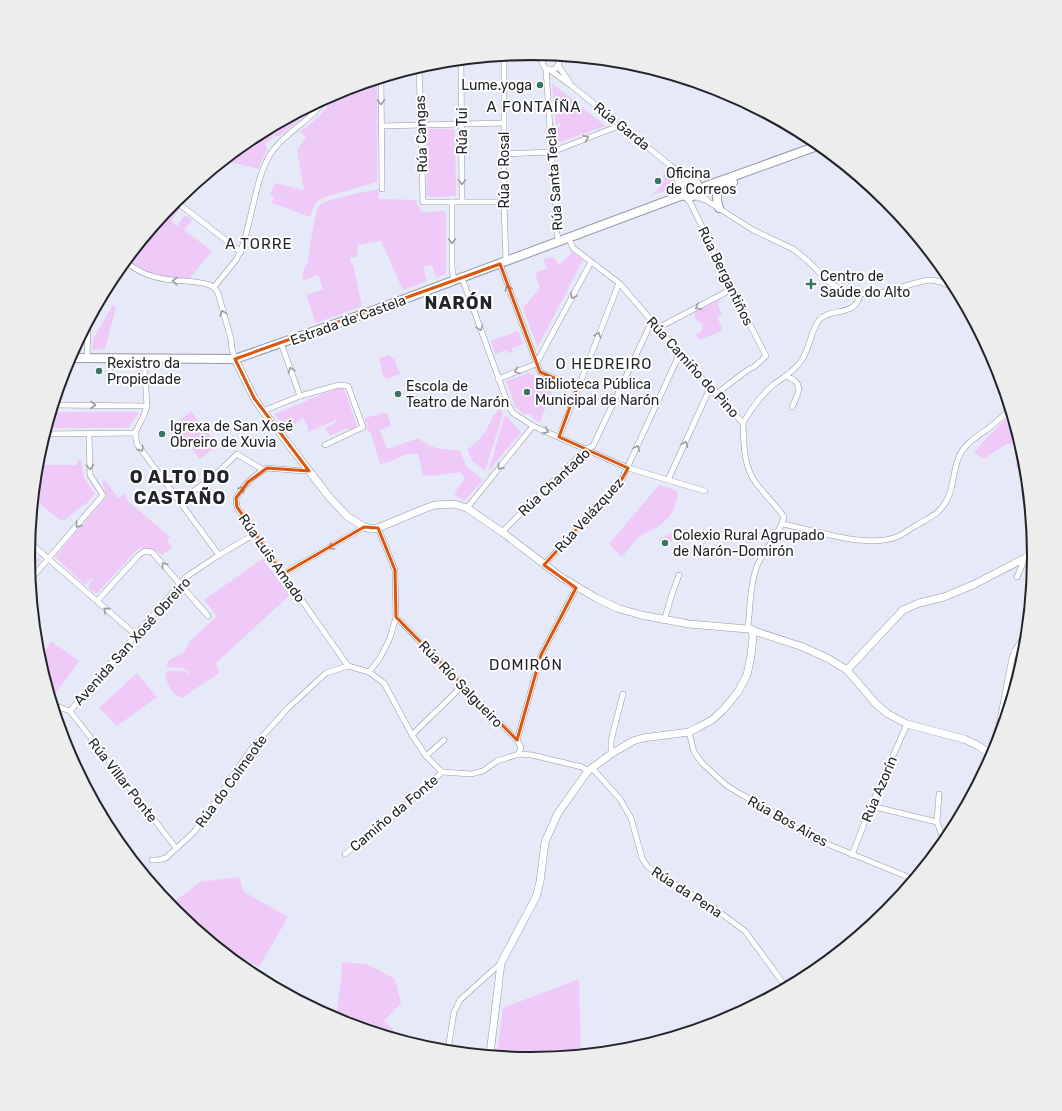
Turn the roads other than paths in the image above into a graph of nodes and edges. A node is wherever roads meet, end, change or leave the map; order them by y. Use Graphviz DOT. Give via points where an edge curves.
graph roads {
  1 [pos="543,60"];
  2 [pos="504,61"];
  3 [pos="559,61"];
  4 [pos="462,65"];
  5 [pos="558,65"];
  6 [pos="548,69"];
  7 [pos="419,72"];
  8 [pos="381,83"];
  9 [pos="572,86"];
  10 [pos="318,108"];
  11 [pos="311,111"];
  12 [pos="314,113"];
  13 [pos="504,123"];
  14 [pos="462,124"];
  15 [pos="421,125"];
  16 [pos="621,125"];
  17 [pos="381,126"];
  18 [pos="813,148"];
  19 [pos="552,152"];
  20 [pos="504,154"];
  21 [pos="671,166"];
  22 [pos="743,174"];
  23 [pos="693,180"];
  24 [pos="382,189"];
  25 [pos="689,193"];
  26 [pos="452,202"];
  27 [pos="462,202"];
  28 [pos="504,202"];
  29 [pos="180,205"];
  30 [pos="718,208"];
  31 [pos="568,238"];
  32 [pos="559,241"];
  33 [pos="241,252"];
  34 [pos="503,262"];
  35 [pos="591,262"];
  36 [pos="130,265"];
  37 [pos="458,279"];
  38 [pos="619,283"];
  39 [pos="946,285"];
  40 [pos="214,287"];
  41 [pos="732,289"];
  42 [pos="860,294"];
  43 [pos="652,321"];
  44 [pos="658,328"];
  45 [pos="88,333"];
  46 [pos="281,343"];
  47 [pos="680,353"];
  48 [pos="76,358"];
  49 [pos="87,358"];
  50 [pos="144,359"];
  51 [pos="235,359"];
  52 [pos="536,364"];
  53 [pos="786,376"];
  54 [pos="498,379"];
  55 [pos="577,388"];
  56 [pos="710,388"];
  57 [pos="716,394"];
  58 [pos="300,396"];
  59 [pos="58,405"];
  60 [pos="147,406"];
  61 [pos="792,407"];
  62 [pos="262,411"];
  63 [pos="1006,413"];
  64 [pos="743,423"];
  65 [pos="533,426"];
  66 [pos="135,433"];
  67 [pos="50,434"];
  68 [pos="89,434"];
  69 [pos="559,437"];
  70 [pos="325,445"];
  71 [pos="586,449"];
  72 [pos="628,468"];
  73 [pos="263,470"];
  74 [pos="308,470"];
  75 [pos="668,480"];
  76 [pos="705,491"];
  77 [pos="180,501"];
  78 [pos="467,508"];
  79 [pos="782,524"];
  80 [pos="364,527"];
  81 [pos="378,528"];
  82 [pos="502,532"];
  83 [pos="255,534"];
  84 [pos="35,547"];
  85 [pos="219,555"];
  86 [pos="1025,558"];
  87 [pos="49,559"];
  88 [pos="544,565"];
  89 [pos="36,574"];
  90 [pos="283,574"];
  91 [pos="680,575"];
  92 [pos="1017,577"];
  93 [pos="180,584"];
  94 [pos="576,588"];
  95 [pos="97,601"];
  96 [pos="208,616"];
  97 [pos="396,617"];
  98 [pos="664,620"];
  99 [pos="750,629"];
  100 [pos="136,635"];
  101 [pos="1018,645"];
  102 [pos="348,666"];
  103 [pos="847,670"];
  104 [pos="369,672"];
  105 [pos="462,686"];
  106 [pos="623,694"];
  107 [pos="59,707"];
  108 [pos="70,710"];
  109 [pos="1001,715"];
  110 [pos="907,724"];
  111 [pos="689,732"];
  112 [pos="412,735"];
  113 [pos="444,740"];
  114 [pos="517,740"];
  115 [pos="986,751"];
  116 [pos="519,754"];
  117 [pos="611,754"];
  118 [pos="426,756"];
  119 [pos="590,770"];
  120 [pos="442,772"];
  121 [pos="938,794"];
  122 [pos="871,806"];
  123 [pos="937,822"];
  124 [pos="941,834"];
  125 [pos="176,848"];
  126 [pos="345,854"];
  127 [pos="852,854"];
  128 [pos="152,860"];
  129 [pos="909,877"];
  130 [pos="501,964"];
  131 [pos="783,983"];
  132 [pos="449,1044"];
  133 [pos="491,1049"];
  1 -- 6 [label="street, Rúa Santa Tecla"];
  2 -- 13 [label="street, Rúa O Rosal"];
  3 -- 5 [label="street"];
  4 -- 14 [label="street, Rúa Tui"];
  5 -- 6 [label="street" via="555,69"];
  5 -- 9 [label="street, Rúa Garda"];
  6 -- 9 [label="street, Rúa Garda"];
  6 -- 19 [label="street, Rúa Santa Tecla"];
  7 -- 15 [label="street, Rúa Cangas"];
  8 -- 17 [label="street, one-way"];
  9 -- 16 [label="street, Rúa Garda"];
  10 -- 12 [label="street"];
  11 -- 12 [label="street"];
  12 -- 33 [label="street" via="280,143 262,171"];
  13 -- 14 [label="street"];
  13 -- 20 [label="street, Rúa O Rosal"];
  14 -- 15 [label="street"];
  14 -- 27 [label="street, Rúa Tui, one-way"];
  15 -- 17 [label="street"];
  15 -- 26 [label="street, Rúa Cangas" via="423,202"];
  19 -- 16 [label="street, one-way"];
  16 -- 21 [label="street, Rúa Garda"];
  17 -- 24 [label="street"];
  18 -- 22 [label="main road, Estrada de Castela"];
  19 -- 20 [label="street"];
  19 -- 32 [label="street, Rúa Santa Tecla"];
  20 -- 28 [label="street, Rúa O Rosal"];
  21 -- 23 [label="street, Rúa Garda"];
  21 -- 25 [label="street, Rúa Garda"];
  22 -- 25 [label="main road, Estrada de Castela"];
  22 -- 30 [label="main road" via="740,180 718,191"];
  23 -- 25 [label="main road" via="697,184"];
  23 -- 25 [label="main road" via="684,181"];
  25 -- 30 [label="street"];
  25 -- 31 [label="main road, Estrada de Castela"];
  25 -- 41 [label="street, Rúa Bergantiños" via="691,204"];
  26 -- 27 [label="street"];
  26 -- 37 [label="street, one-way" via="452,268"];
  27 -- 28 [label="street"];
  28 -- 34 [label="street, Rúa O Rosal"];
  29 -- 33 [label="street"];
  30 -- 42 [label="street" via="793,249 838,288"];
  31 -- 32 [label="main road, Estrada de Castela"];
  31 -- 35 [label="street, Rúa Camiño do Pino" via="573,248"];
  32 -- 34 [label="main road, Estrada de Castela"];
  33 -- 40 [label="street"];
  34 -- 37 [label="main road, Estrada de Castela"];
  52 -- 34 [label="street, Rúa O Rosal, one-way"];
  35 -- 38 [label="street, Rúa Camiño do Pino"];
  35 -- 52 [label="street, one-way"];
  40 -- 36 [label="street, one-way" via="198,282 153,277"];
  37 -- 46 [label="main road, Estrada de Castela"];
  37 -- 54 [label="street, one-way"];
  38 -- 43 [label="street, Rúa Camiño do Pino"];
  55 -- 38 [label="street, one-way"];
  39 -- 42 [label="street" via="927,280 884,293"];
  51 -- 40 [label="street, one-way" via="218,293"];
  41 -- 44 [label="street, one-way"];
  41 -- 57 [label="street, Rúa Bergantiños" via="766,356"];
  42 -- 53 [label="street" via="855,305 820,319 807,351 794,370"];
  43 -- 44 [label="street, Rúa Camiño do Pino"];
  43 -- 71 [label="street, Rúa Chantado" via="593,446"];
  44 -- 47 [label="street, Rúa Camiño do Pino"];
  45 -- 49 [label="street"];
  46 -- 51 [label="main road, Estrada de Castela"];
  58 -- 46 [label="street, one-way"];
  47 -- 56 [label="street, Rúa Camiño do Pino"];
  72 -- 47 [label="street, Rúa Velázquez, one-way"];
  48 -- 49 [label="main road, Estrada de Castela"];
  49 -- 50 [label="main road, Estrada de Castela"];
  50 -- 51 [label="main road, Estrada de Castela"];
  50 -- 60 [label="street"];
  51 -- 62 [label="street"];
  52 -- 54 [label="street, one-way"];
  52 -- 55 [label="street" via="540,372"];
  53 -- 61 [label="street" via="794,379 798,385 799,393"];
  53 -- 64 [label="street" via="755,403"];
  54 -- 65 [label="street" via="510,410"];
  55 -- 69 [label="street"];
  56 -- 57 [label="street, Rúa Camiño do Pino"];
  75 -- 56 [label="street, one-way"];
  57 -- 64 [label="street, Rúa Camiño do Pino"];
  58 -- 62 [label="street"];
  58 -- 70 [label="street" via="339,385 348,386 363,427"];
  59 -- 60 [label="street, one-way"];
  60 -- 66 [label="street"];
  62 -- 74 [label="street"];
  63 -- 79 [label="street" via="976,436 959,456 952,488 938,513 899,536 866,541"];
  64 -- 79 [label="street, Rúa Camiño do Pino" via="745,459 755,482 784,517"];
  65 -- 69 [label="street, one-way"];
  65 -- 78 [label="street, one-way"];
  66 -- 68 [label="street"];
  66 -- 77 [label="street, one-way" via="137,444"];
  67 -- 68 [label="street"];
  68 -- 87 [label="street, one-way" via="90,475 103,495"];
  69 -- 71 [label="street"];
  71 -- 72 [label="street"];
  71 -- 82 [label="street, Rúa Chantado"];
  72 -- 75 [label="street"];
  72 -- 88 [label="street, Rúa Velázquez" via="622,479"];
  73 -- 74 [label="street"];
  73 -- 77 [label="street" via="237,454 213,477"];
  83 -- 73 [label="street, Rúa Luis Amado, one-way" via="237,507 236,498 248,482"];
  74 -- 80 [label="street" via="347,516"];
  75 -- 76 [label="street"];
  77 -- 85 [label="street"];
  78 -- 81 [label="street" via="454,504 435,505"];
  78 -- 82 [label="street"];
  79 -- 99 [label="street" via="757,566"];
  80 -- 81 [label="street"];
  80 -- 90 [label="street, one-way"];
  81 -- 97 [label="street" via="396,570"];
  82 -- 88 [label="street"];
  83 -- 85 [label="street, Avenida San Xosé Obreiro"];
  83 -- 90 [label="street, Rúa Luis Amado"];
  84 -- 87 [label="street"];
  85 -- 93 [label="street, Avenida San Xosé Obreiro" via="186,577"];
  86 -- 92 [label="street"];
  86 -- 103 [label="street" via="975,584 903,610"];
  87 -- 89 [label="street"];
  87 -- 95 [label="street"];
  88 -- 94 [label="street"];
  90 -- 102 [label="street, Rúa Luis Amado"];
  91 -- 98 [label="street"];
  93 -- 95 [label="street, one-way" via="152,552 145,551"];
  93 -- 96 [label="street"];
  93 -- 100 [label="street, Avenida San Xosé Obreiro"];
  94 -- 98 [label="street" via="617,608"];
  94 -- 114 [label="street" via="541,655"];
  100 -- 95 [label="street, one-way"];
  97 -- 104 [label="street" via="390,638 380,658"];
  97 -- 105 [label="street, Rúa Río Salgueiro"];
  98 -- 99 [label="street"];
  99 -- 103 [label="street" via="803,647"];
  99 -- 111 [label="street" via="753,637 751,656 747,675 738,692 712,720"];
  100 -- 108 [label="street, Avenida San Xosé Obreiro"];
  101 -- 109 [label="street" via="1012,658"];
  102 -- 104 [label="street"];
  102 -- 125 [label="street, Rúa do Colmeote" via="326,673 288,708 252,748 195,831"];
  103 -- 110 [label="street" via="877,705"];
  104 -- 112 [label="street" via="384,683"];
  105 -- 112 [label="street"];
  105 -- 114 [label="street, Rúa Río Salgueiro"];
  106 -- 117 [label="street" via="611,740"];
  107 -- 108 [label="street"];
  108 -- 125 [label="street, Rúa Villar Ponte"];
  110 -- 115 [label="street" via="964,739"];
  110 -- 122 [label="street, Rúa Azorín"];
  111 -- 117 [label="street" via="643,738"];
  111 -- 127 [label="street, Rúa Bos Aires" via="698,758 726,785 805,834"];
  112 -- 118 [label="street"];
  113 -- 118 [label="street"];
  114 -- 116 [label="street" via="521,747"];
  116 -- 119 [label="street"];
  116 -- 120 [label="street" via="497,761 477,773"];
  117 -- 119 [label="street"];
  118 -- 120 [label="street"];
  119 -- 130 [label="street" via="558,813 545,842 536,897"];
  119 -- 131 [label="street, Rúa da Pena" via="620,799 631,818 642,858 647,866 711,906 745,931"];
  120 -- 126 [label="street, Camiño da Fonte" via="405,806"];
  121 -- 123 [label="street"];
  122 -- 123 [label="street"];
  122 -- 127 [label="street, Rúa Azorín"];
  123 -- 124 [label="street"];
  125 -- 128 [label="street, Rúa do Colmeote" via="166,858"];
  127 -- 129 [label="street, Rúa Bos Aires"];
  130 -- 132 [label="street" via="460,1000 454,1012"];
  130 -- 133 [label="street"];
}
